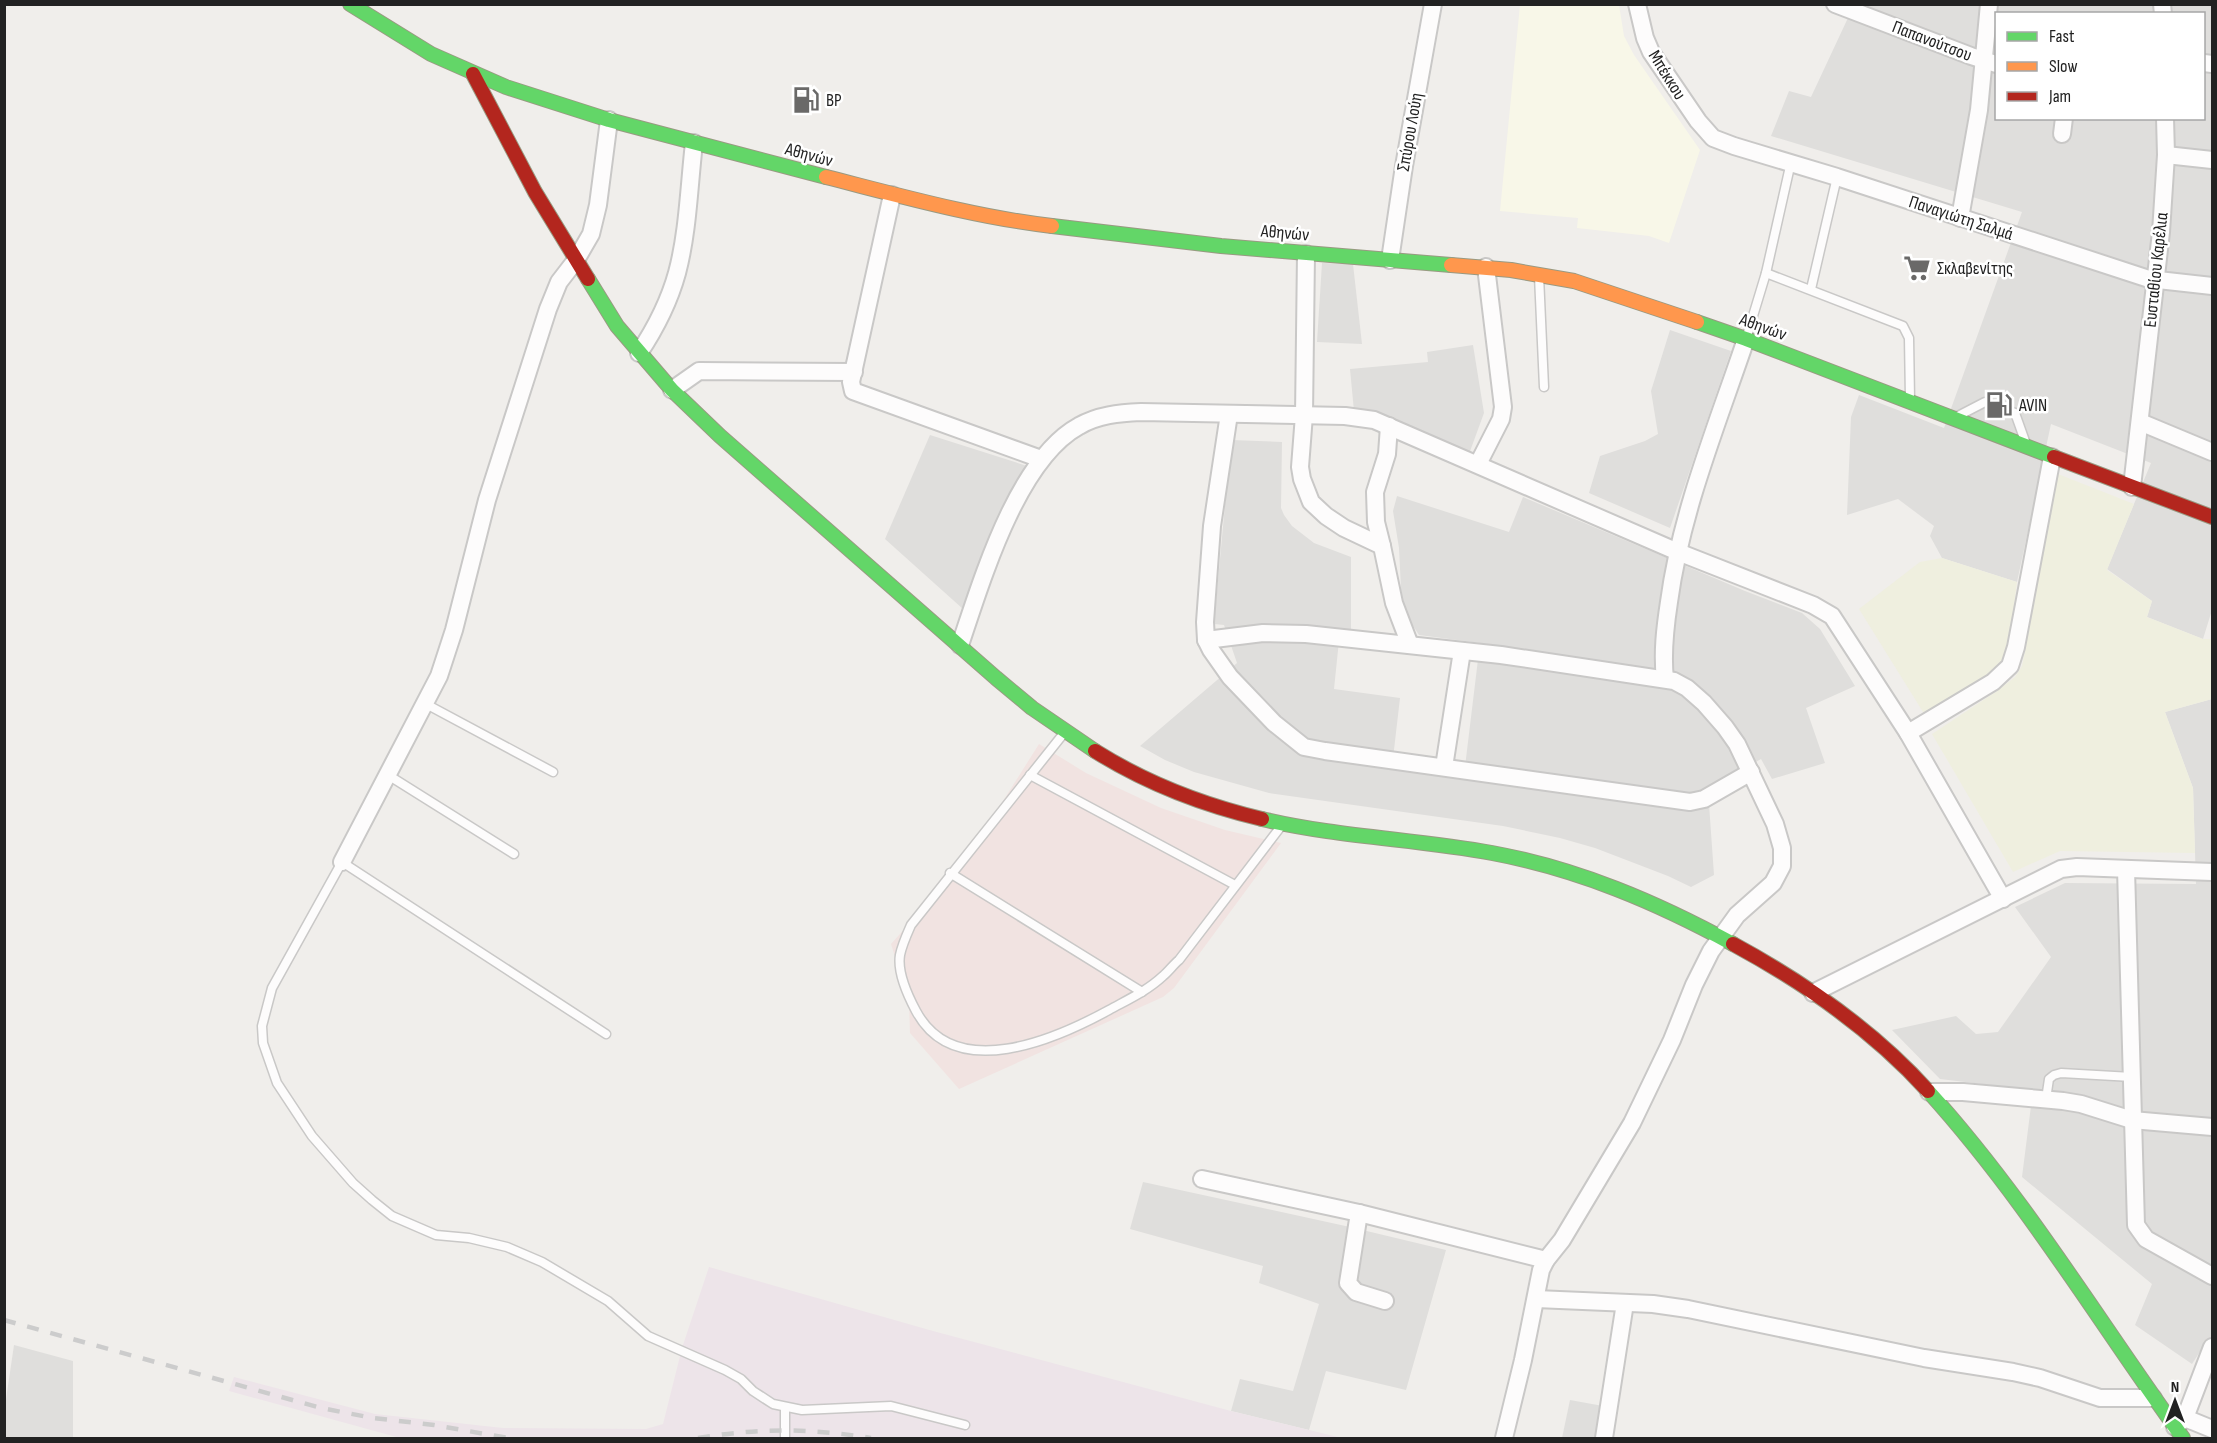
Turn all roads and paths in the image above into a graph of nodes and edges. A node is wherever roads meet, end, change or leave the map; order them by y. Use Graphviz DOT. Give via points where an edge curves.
graph roads {
  1 [pos="350,4"];
  2 [pos="1433,4"];
  3 [pos="1637,4"];
  4 [pos="1835,4"];
  5 [pos="1989,4"];
  6 [pos="1990,62"];
  7 [pos="473,74"];
  8 [pos="609,120"];
  9 [pos="2165,120"];
  10 [pos="1713,138"];
  11 [pos="694,143"];
  12 [pos="2166,155"];
  13 [pos="2212,160"];
  14 [pos="1791,162"];
  15 [pos="1837,177"];
  16 [pos="892,195"];
  17 [pos="1960,218"];
  18 [pos="1306,254"];
  19 [pos="576,260"];
  20 [pos="1390,260"];
  21 [pos="1486,267"];
  22 [pos="1539,273"];
  23 [pos="1766,273"];
  24 [pos="2155,280"];
  25 [pos="2212,286"];
  26 [pos="1811,289"];
  27 [pos="1746,339"];
  28 [pos="639,353"];
  29 [pos="854,372"];
  30 [pos="1544,387"];
  31 [pos="672,390"];
  32 [pos="1910,402"];
  33 [pos="1229,414"];
  34 [pos="1304,415"];
  35 [pos="1952,419"];
  36 [pos="2140,422"];
  37 [pos="1389,426"];
  38 [pos="2027,447"];
  39 [pos="2212,452"];
  40 [pos="2052,457"];
  41 [pos="1041,459"];
  42 [pos="1478,464"];
  43 [pos="2132,487"];
  44 [pos="2212,517"];
  45 [pos="1382,546"];
  46 [pos="1678,552"];
  47 [pos="1206,640"];
  48 [pos="960,645"];
  49 [pos="1410,645"];
  50 [pos="1462,651"];
  51 [pos="1665,679"];
  52 [pos="426,704"];
  53 [pos="1064,732"];
  54 [pos="1908,733"];
  55 [pos="1444,767"];
  56 [pos="553,772"];
  57 [pos="1751,772"];
  58 [pos="388,775"];
  59 [pos="1030,775"];
  60 [pos="1283,824"];
  61 [pos="514,854"];
  62 [pos="342,862"];
  63 [pos="2126,869"];
  64 [pos="2212,872"];
  65 [pos="950,873"];
  66 [pos="1235,885"];
  67 [pos="2003,899"];
  68 [pos="1720,937"];
  69 [pos="1142,992"];
  70 [pos="1813,993"];
  71 [pos="606,1034"];
  72 [pos="2132,1077"];
  73 [pos="1929,1092"];
  74 [pos="2046,1099"];
  75 [pos="2132,1120"];
  76 [pos="2212,1127"];
  77 [pos="1202,1179"];
  78 [pos="1359,1213"];
  79 [pos="1546,1260"];
  80 [pos="2212,1276"];
  81 [pos="1536,1299"];
  82 [pos="1385,1301"];
  83 [pos="1625,1303"];
  84 [pos="2212,1347"];
  85 [pos="2153,1398"];
  86 [pos="785,1408"];
  87 [pos="965,1425"];
  88 [pos="2181,1428"];
  89 [pos="2212,1429"];
  90 [pos="785,1438"];
  91 [pos="1504,1438"];
  92 [pos="1604,1438"];
  1 -- 7 [label="street, Αθηνών" via="409,42"];
  2 -- 20 [label="street, Σπύρου Λούη"];
  3 -- 10 [label="street, Μπέκκου" via="1651,52"];
  4 -- 6 [label="street, Παπανούτσου"];
  5 -- 6 [label="street"];
  6 -- 17 [label="street"];
  7 -- 8 [label="street, Αθηνών"];
  7 -- 19 [label="street"];
  8 -- 11 [label="street, Αθηνών"];
  8 -- 19 [label="street" via="594,223"];
  9 -- 12 [label="street, Ευσταθίου Καρέλια"];
  10 -- 14 [label="street, Παναγιώτη Σαλμά"];
  11 -- 16 [label="street, Αθηνών"];
  11 -- 28 [label="street" via="681,257 655,328"];
  12 -- 13 [label="street"];
  12 -- 24 [label="street, Ευσταθίου Καρέλια"];
  14 -- 15 [label="street, Παναγιώτη Σαλμά"];
  14 -- 23 [label="lane"];
  15 -- 17 [label="street, Παναγιώτη Σαλμά"];
  15 -- 26 [label="lane"];
  16 -- 18 [label="street, Αθηνών" via="1010,221"];
  16 -- 29 [label="street"];
  17 -- 24 [label="street, Παναγιώτη Σαλμά"];
  18 -- 20 [label="street, Αθηνών"];
  18 -- 34 [label="street"];
  19 -- 28 [label="street" via="617,326"];
  19 -- 52 [label="street" via="559,282 548,309 487,500 449,647"];
  20 -- 21 [label="street, Αθηνών"];
  21 -- 22 [label="street, Αθηνών"];
  21 -- 42 [label="street" via="1503,407"];
  22 -- 27 [label="street, Αθηνών" via="1594,286"];
  22 -- 30 [label="lane"];
  23 -- 26 [label="lane"];
  23 -- 27 [label="lane"];
  24 -- 25 [label="street, Παναγιώτη Σαλμά"];
  24 -- 36 [label="street, Ευσταθίου Καρέλια"];
  26 -- 32 [label="lane" via="1903,326 1909,338"];
  27 -- 32 [label="street, Αθηνών"];
  27 -- 46 [label="street"];
  28 -- 31 [label="street"];
  29 -- 31 [label="street" via="699,371"];
  29 -- 41 [label="street" via="852,388 859,395"];
  31 -- 48 [label="street" via="777,487"];
  32 -- 35 [label="street, Αθηνών"];
  33 -- 34 [label="street"];
  33 -- 41 [label="street" via="1113,414 1073,429"];
  33 -- 47 [label="street" via="1212,526"];
  34 -- 37 [label="street" via="1359,417"];
  34 -- 45 [label="street" via="1300,467 1311,502 1344,528"];
  35 -- 38 [label="street, Αθηνών"];
  35 -- 38 [label="lane" via="1985,402 2015,413"];
  36 -- 39 [label="street"];
  36 -- 43 [label="street, Ευσταθίου Καρέλια"];
  37 -- 42 [label="street"];
  37 -- 45 [label="street" via="1387,454 1375,492"];
  38 -- 40 [label="street, Αθηνών"];
  40 -- 43 [label="street, Αθηνών"];
  40 -- 54 [label="street" via="2010,666 1993,682"];
  41 -- 48 [label="street" via="984,574"];
  42 -- 46 [label="street"];
  43 -- 44 [label="street, Αθηνών"];
  45 -- 49 [label="street" via="1394,603"];
  46 -- 51 [label="street" via="1663,646"];
  46 -- 54 [label="street" via="1832,616"];
  47 -- 49 [label="street" via="1285,633"];
  47 -- 55 [label="street" via="1218,661 1258,708 1304,747"];
  48 -- 53 [label="street"];
  49 -- 50 [label="street"];
  50 -- 51 [label="street"];
  50 -- 55 [label="street"];
  51 -- 57 [label="street" via="1687,688 1712,711 1737,744"];
  52 -- 56 [label="lane"];
  52 -- 58 [label="street"];
  53 -- 59 [label="lane"];
  53 -- 60 [label="street" via="1106,760 1155,784 1213,806"];
  54 -- 67 [label="street"];
  55 -- 57 [label="street" via="1690,802 1704,799"];
  57 -- 68 [label="street" via="1781,841 1782,866 1773,883 1743,909"];
  58 -- 61 [label="lane"];
  58 -- 62 [label="street"];
  59 -- 65 [label="lane"];
  59 -- 66 [label="lane"];
  60 -- 66 [label="lane"];
  60 -- 68 [label="street" via="1430,842 1538,863 1624,891"];
  62 -- 71 [label="lane"];
  62 -- 86 [label="lane" via="272,988 261,1026 277,1083 312,1136 352,1183 392,1216 436,1235 507,1247 542,1262 608,1301 648,1336 725,1370 764,1399"];
  63 -- 64 [label="street"];
  63 -- 67 [label="street" via="2061,869"];
  63 -- 72 [label="street"];
  65 -- 69 [label="lane"];
  65 -- 69 [label="lane" via="911,925 900,957 905,991 919,1018 942,1040 974,1050 1042,1041"];
  66 -- 69 [label="lane" via="1179,960"];
  67 -- 70 [label="street"];
  68 -- 70 [label="street" via="1756,955"];
  68 -- 79 [label="street" via="1699,974 1632,1123"];
  70 -- 73 [label="street" via="1865,1030"];
  72 -- 74 [label="lane" via="2061,1073 2049,1079"];
  72 -- 75 [label="street"];
  73 -- 74 [label="street"];
  73 -- 85 [label="street" via="2024,1209"];
  74 -- 75 [label="street" via="2081,1104"];
  75 -- 76 [label="street"];
  75 -- 80 [label="street" via="2136,1224 2140,1233"];
  77 -- 78 [label="street"];
  78 -- 79 [label="street"];
  78 -- 82 [label="street" via="1348,1283 1356,1292"];
  79 -- 81 [label="street"];
  81 -- 83 [label="street"];
  81 -- 91 [label="street"];
  83 -- 85 [label="street" via="1722,1315 2013,1372 2100,1398"];
  83 -- 92 [label="street"];
  84 -- 88 [label="street"];
  85 -- 88 [label="street"];
  86 -- 87 [label="lane" via="891,1406"];
  86 -- 90 [label="lane"];
  88 -- 89 [label="street"];
}
